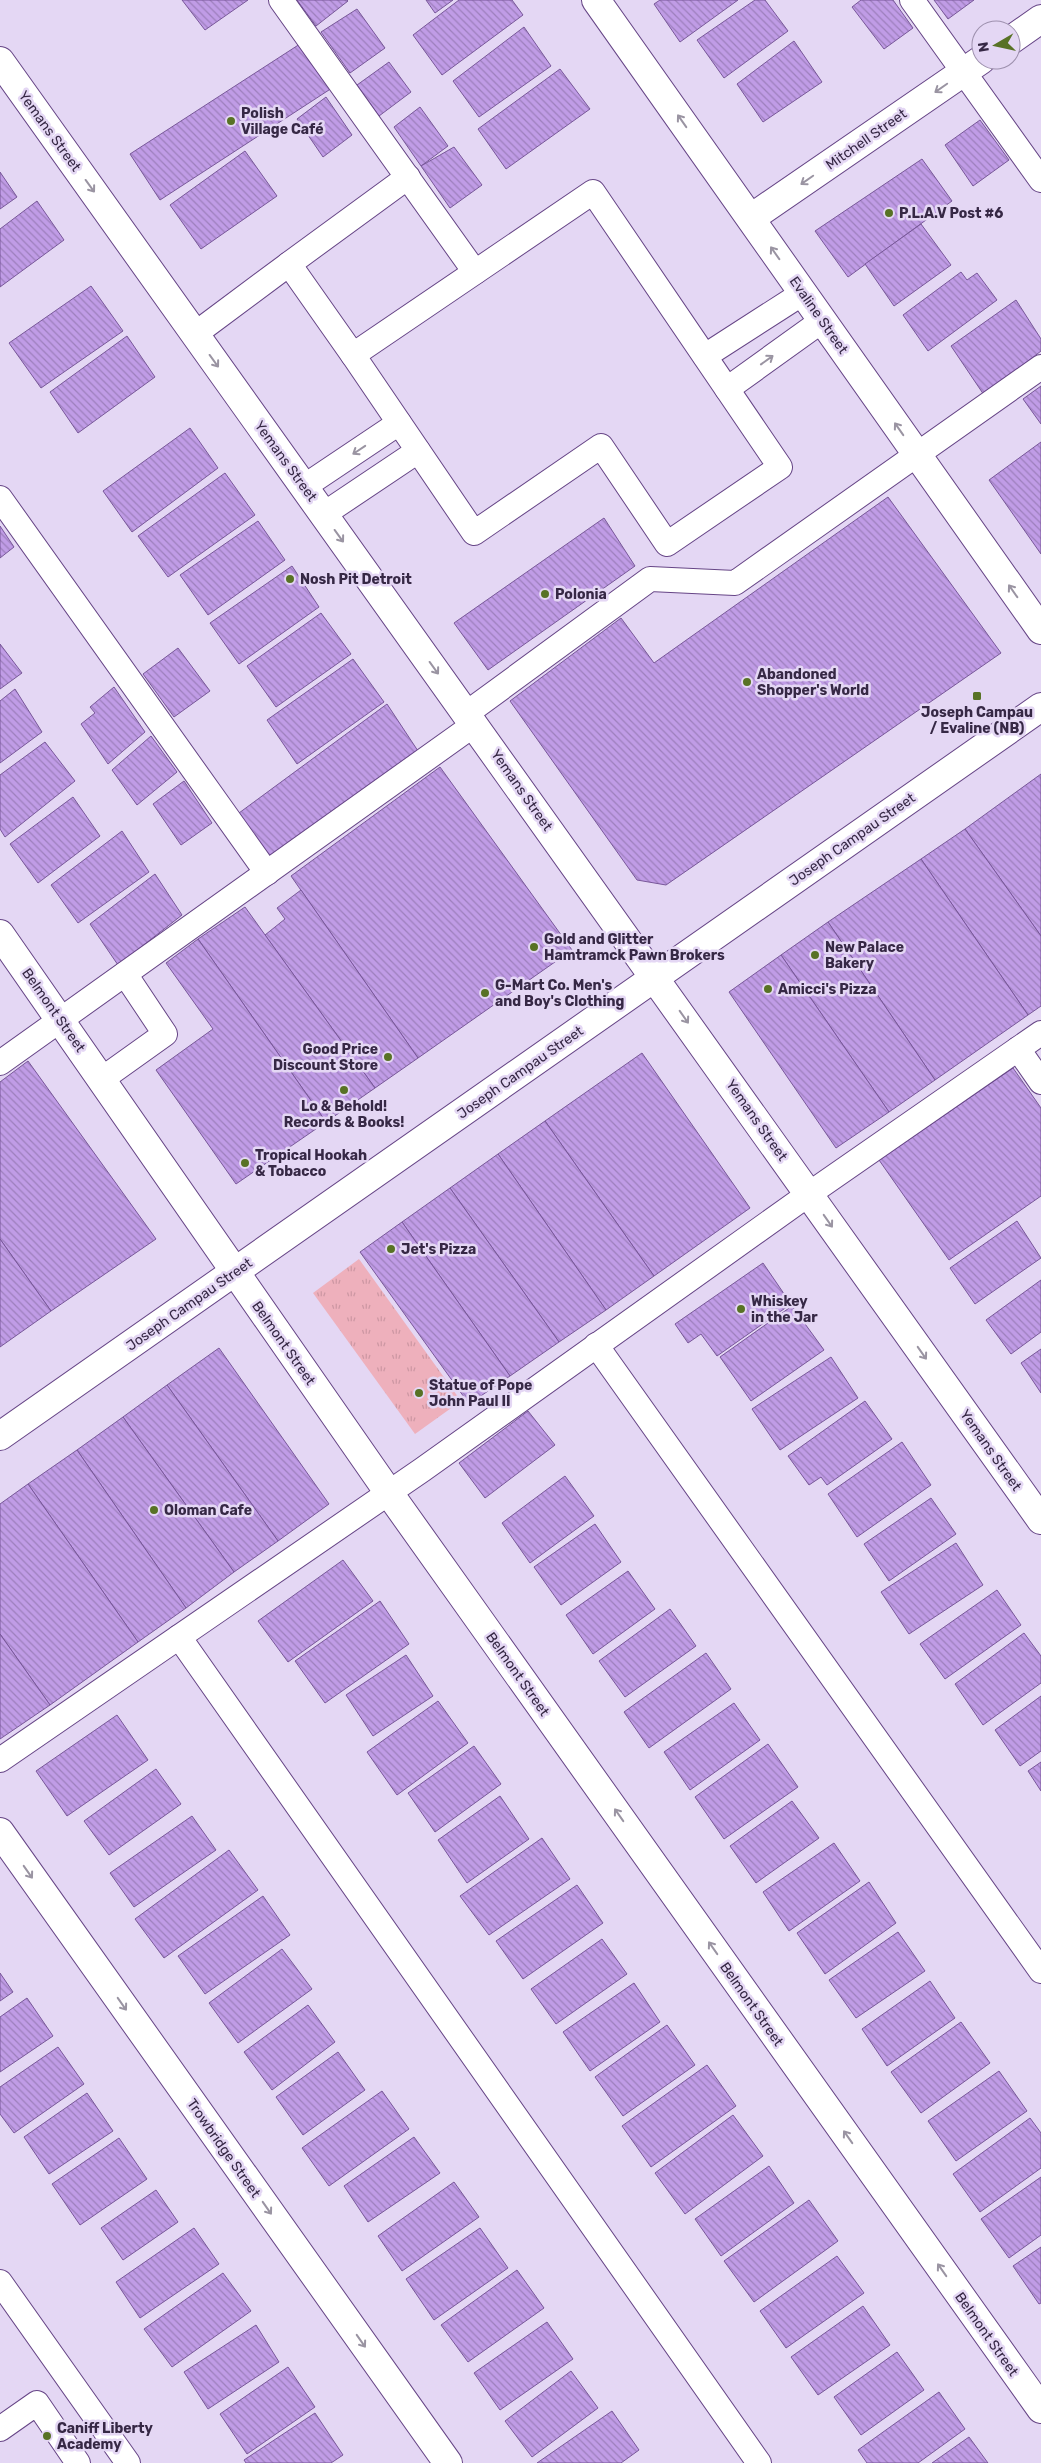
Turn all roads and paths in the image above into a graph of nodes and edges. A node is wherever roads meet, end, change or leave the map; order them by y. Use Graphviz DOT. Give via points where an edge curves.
graph roads {
  1 [pos="281,0"];
  2 [pos="596,0"];
  3 [pos="912,0"];
  4 [pos="1041,19"];
  5 [pos="1021,33"];
  6 [pos="0,61"];
  7 [pos="971,65"];
  8 [pos="971,67"];
  9 [pos="974,70"];
  10 [pos="408,178"];
  11 [pos="1041,180"];
  12 [pos="751,218"];
  13 [pos="289,264"];
  14 [pos="476,272"];
  15 [pos="803,293"];
  16 [pos="823,320"];
  17 [pos="195,334"];
  18 [pos="353,356"];
  19 [pos="704,356"];
  20 [pos="1041,368"];
  21 [pos="727,389"];
  22 [pos="399,423"];
  23 [pos="418,451"];
  24 [pos="917,455"];
  25 [pos="305,486"];
  26 [pos="0,498"];
  27 [pos="324,514"];
  28 [pos="668,544"];
  29 [pos="650,579"];
  30 [pos="1041,630"];
  31 [pos="1041,707"];
  32 [pos="471,719"];
  33 [pos="267,873"];
  34 [pos="0,934"];
  35 [pos="125,974"];
  36 [pos="655,977"];
  37 [pos="61,1020"];
  38 [pos="1041,1033"];
  39 [pos="1018,1049"];
  40 [pos="0,1063"];
  41 [pos="102,1079"];
  42 [pos="1041,1082"];
  43 [pos="809,1194"];
  44 [pos="235,1271"];
  45 [pos="596,1345"];
  46 [pos="0,1436"];
  47 [pos="389,1493"];
  48 [pos="1041,1520"];
  49 [pos="179,1637"];
  50 [pos="0,1760"];
  51 [pos="0,1832"];
  52 [pos="1041,1971"];
  53 [pos="0,2282"];
  54 [pos="1041,2409"];
  55 [pos="0,2428"];
  56 [pos="119,2460"];
  57 [pos="78,2463"];
  58 [pos="448,2463"];
  59 [pos="759,2463"];
  1 -- 10 [label="lane"];
  12 -- 2 [label="street, Evaline Street, one-way"];
  3 -- 7 [label="lane"];
  4 -- 5 [label="street"];
  6 -- 17 [label="street, Yemans Street, one-way"];
  8 -- 12 [label="street, Mitchell Street, one-way"];
  9 -- 11 [label="lane"];
  10 -- 13 [label="lane"];
  10 -- 14 [label="lane"];
  15 -- 12 [label="street, Evaline Street, one-way"];
  13 -- 17 [label="lane"];
  13 -- 18 [label="lane"];
  14 -- 18 [label="lane"];
  14 -- 19 [label="lane" via="593,192"];
  15 -- 16 [label="street, Evaline Street"];
  15 -- 19 [label="lane"];
  21 -- 16 [label="lane, one-way"];
  24 -- 16 [label="street, Evaline Street, one-way"];
  17 -- 25 [label="street, Yemans Street, one-way"];
  18 -- 22 [label="lane"];
  19 -- 21 [label="lane"];
  20 -- 24 [label="lane"];
  21 -- 28 [label="lane" via="780,467"];
  22 -- 23 [label="lane"];
  22 -- 25 [label="lane, one-way"];
  23 -- 27 [label="lane"];
  23 -- 28 [label="lane" via="474,533 601,446"];
  24 -- 29 [label="lane" via="735,583"];
  30 -- 24 [label="street, Evaline Street, one-way"];
  25 -- 27 [label="street, Yemans Street"];
  26 -- 33 [label="lane"];
  27 -- 32 [label="street, Yemans Street, one-way"];
  28 -- 29 [label="lane"];
  29 -- 32 [label="lane"];
  31 -- 36 [label="street, Joseph Campau Street"];
  32 -- 33 [label="lane"];
  32 -- 36 [label="street, Yemans Street"];
  33 -- 35 [label="lane"];
  34 -- 37 [label="street, Belmont Street"];
  35 -- 37 [label="lane"];
  35 -- 41 [label="lane" via="165,1034"];
  36 -- 43 [label="street, Yemans Street, one-way"];
  36 -- 44 [label="street, Joseph Campau Street"];
  37 -- 40 [label="lane"];
  37 -- 41 [label="street, Belmont Street"];
  38 -- 39 [label="lane"];
  39 -- 42 [label="lane"];
  39 -- 43 [label="lane"];
  41 -- 44 [label="street, Belmont Street"];
  43 -- 45 [label="lane"];
  43 -- 48 [label="street, Yemans Street, one-way"];
  44 -- 46 [label="street, Joseph Campau Street"];
  44 -- 47 [label="street, Belmont Street"];
  45 -- 47 [label="lane"];
  45 -- 52 [label="lane"];
  47 -- 49 [label="lane"];
  54 -- 47 [label="street, Belmont Street, one-way"];
  49 -- 50 [label="lane"];
  49 -- 59 [label="lane"];
  51 -- 58 [label="street, Trowbridge Street, one-way"];
  53 -- 56 [label="lane"];
  55 -- 57 [label="lane" via="37,2403"];
}
